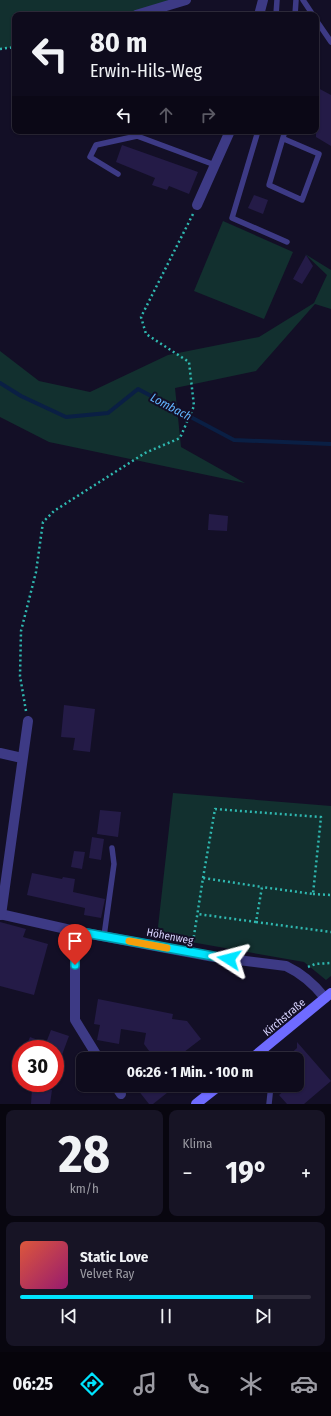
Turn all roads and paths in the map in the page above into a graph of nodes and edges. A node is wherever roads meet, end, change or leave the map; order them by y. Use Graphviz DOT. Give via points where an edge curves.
graph roads {
  1 [pos="186,0"];
  2 [pos="263,0"];
  3 [pos="277,0"];
  4 [pos="296,0"];
  5 [pos="303,0"];
  6 [pos="146,12"];
  7 [pos="260,12"];
  8 [pos="276,12"];
  9 [pos="295,12"];
  10 [pos="311,12"];
  11 [pos="319,24"];
  12 [pos="331,42"];
  13 [pos="12,48"];
  14 [pos="0,50"];
  15 [pos="229,134"];
  16 [pos="257,134"];
  17 [pos="285,134"];
  18 [pos="137,136"];
  19 [pos="284,139"];
  20 [pos="215,165"];
  21 [pos="118,174"];
  22 [pos="197,205"];
  23 [pos="286,242"];
  24 [pos="28,721"];
  25 [pos="0,753"];
  26 [pos="22,758"];
  27 [pos="112,848"];
  28 [pos="204,878"];
  29 [pos="262,887"];
  30 [pos="313,894"];
  31 [pos="331,895"];
  32 [pos="198,914"];
  33 [pos="1,915"];
  34 [pos="256,922"];
  35 [pos="75,931"];
  36 [pos="331,932"];
  37 [pos="104,936"];
  38 [pos="193,943"];
  39 [pos="331,963"];
  40 [pos="297,971"];
  41 [pos="328,996"];
  42 [pos="261,1051"];
  43 [pos="95,1052"];
  44 [pos="211,1092"];
  45 [pos="271,1092"];
  46 [pos="196,1104"];
  47 [pos="270,1104"];
  1 -- 6 [label="street"];
  2 -- 7 [label="street"];
  3 -- 8 [label="lane"];
  4 -- 9 [label="lane"];
  5 -- 10 [label="lane"];
  11 -- 12 [label="lane"];
  13 -- 14 [label="path"];
  15 -- 20 [label="street"];
  16 -- 23 [label="lane" via="232,218"];
  17 -- 19 [label="lane"];
  18 -- 20 [label="lane"];
  18 -- 21 [label="lane" via="96,145 90,157"];
  19 -- 19 [label="lane" via="319,154 302,200 268,185"];
  20 -- 22 [label="street"];
  22 -- 24 [label="path" via="141,317 146,334 189,362 194,406 180,438 145,453 54,511 43,522 36,572 21,631 20,676"];
  24 -- 26 [label="street"];
  25 -- 26 [label="street"];
  26 -- 33 [label="street"];
  27 -- 37 [label="lane" via="114,864"];
  28 -- 29 [label="path"];
  28 -- 30 [label="path" via="215,809 321,817"];
  28 -- 32 [label="path"];
  29 -- 30 [label="path"];
  29 -- 34 [label="path"];
  30 -- 31 [label="path"];
  32 -- 34 [label="path"];
  32 -- 38 [label="path"];
  33 -- 35 [label="street, Höhenweg"];
  34 -- 36 [label="path"];
  35 -- 37 [label="street, Höhenweg"];
  35 -- 43 [label="street" via="75,1020"];
  37 -- 40 [label="street, Höhenweg" via="214,956 270,963"];
  39 -- 40 [label="path" via="315,964"];
  40 -- 41 [label="street, Höhenweg"];
  41 -- 42 [label="street, Kirchstraße"];
  44 -- 46 [label="street"];
  45 -- 47 [label="lane"];
}
